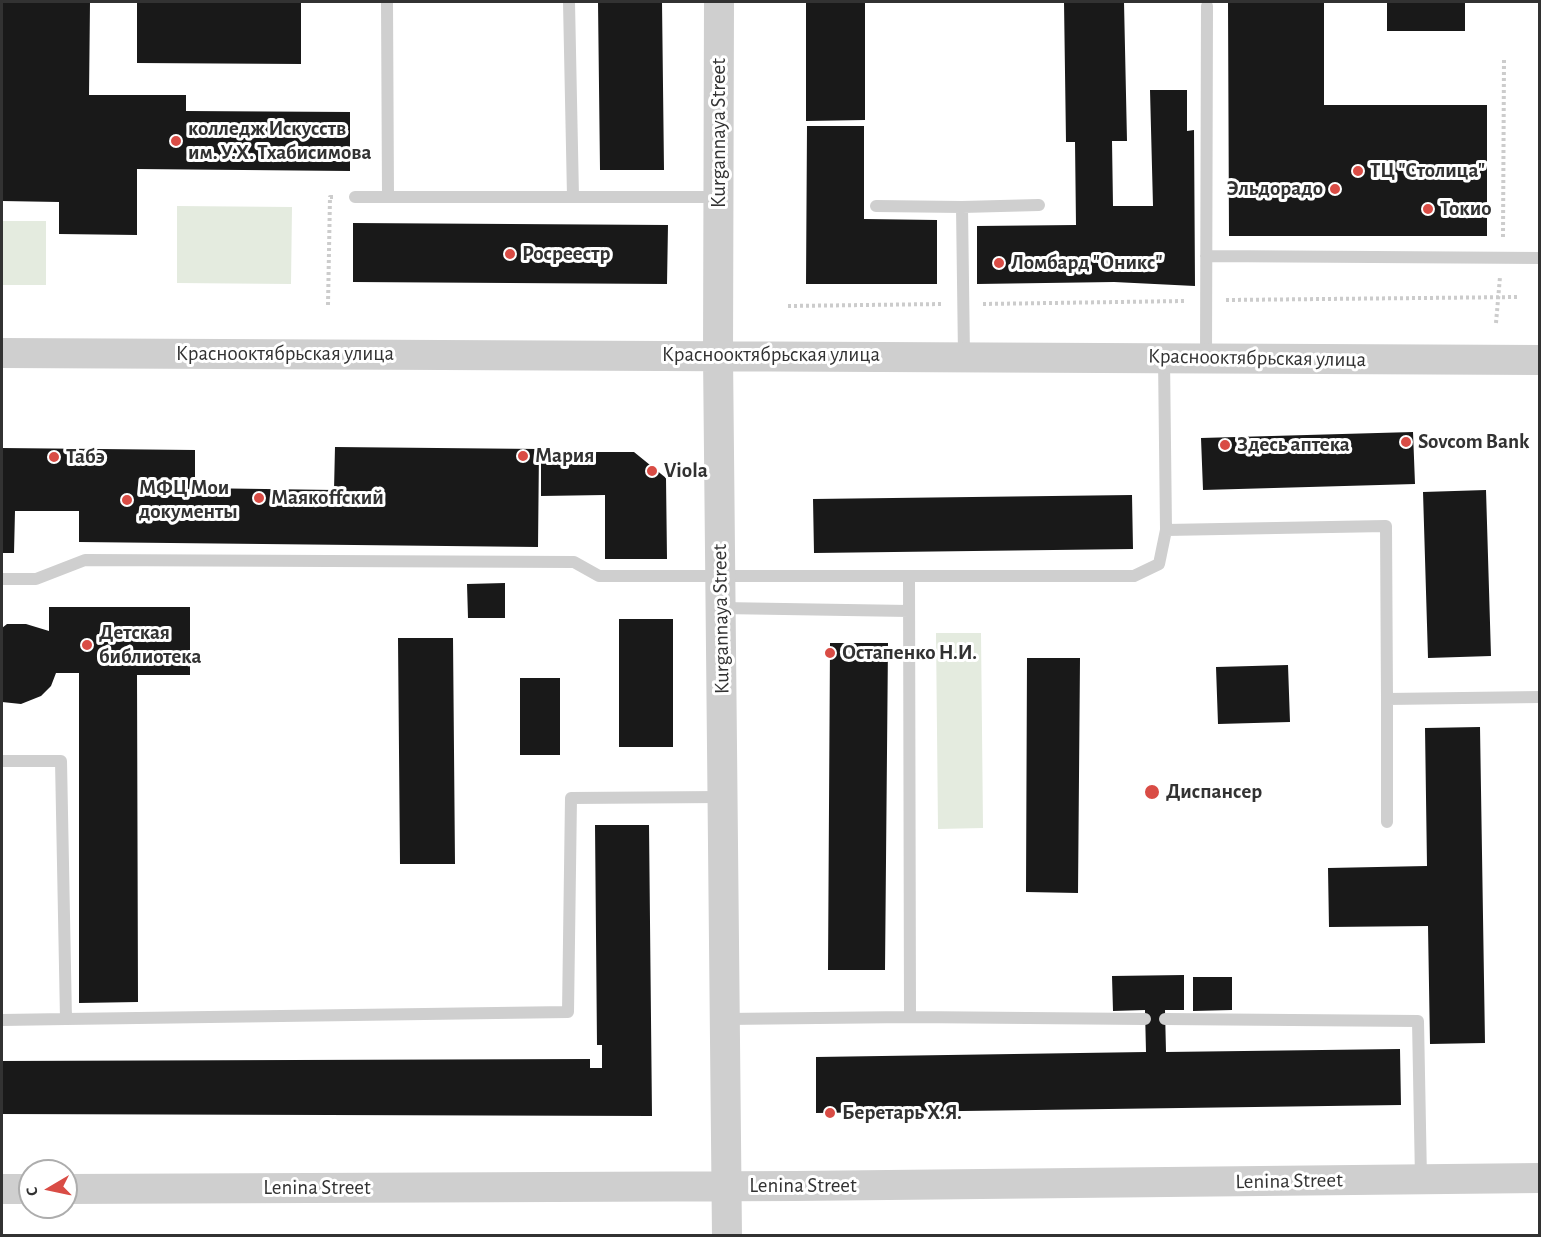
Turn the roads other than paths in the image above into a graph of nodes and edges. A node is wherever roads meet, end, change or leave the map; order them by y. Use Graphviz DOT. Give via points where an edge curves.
graph roads {
  1 [pos="387,2"];
  2 [pos="569,2"];
  3 [pos="719,2"];
  4 [pos="1207,6"];
  5 [pos="355,197"];
  6 [pos="388,197"];
  7 [pos="573,197"];
  8 [pos="718,197"];
  9 [pos="1039,205"];
  10 [pos="876,206"];
  11 [pos="962,207"];
  12 [pos="1206,256"];
  13 [pos="1539,258"];
  14 [pos="2,352"];
  15 [pos="718,355"];
  16 [pos="964,356"];
  17 [pos="1164,357"];
  18 [pos="1206,357"];
  19 [pos="1539,360"];
  20 [pos="1166,530"];
  21 [pos="720,575"];
  22 [pos="909,576"];
  23 [pos="2,579"];
  24 [pos="721,608"];
  25 [pos="909,611"];
  26 [pos="1539,697"];
  27 [pos="1387,699"];
  28 [pos="2,761"];
  29 [pos="723,797"];
  30 [pos="1387,822"];
  31 [pos="910,1017"];
  32 [pos="66,1019"];
  33 [pos="724,1019"];
  34 [pos="1145,1019"];
  35 [pos="1165,1019"];
  36 [pos="2,1020"];
  37 [pos="1539,1178"];
  38 [pos="1421,1180"];
  39 [pos="726,1186"];
  40 [pos="2,1189"];
  41 [pos="18,1189"];
  42 [pos="78,1189"];
  43 [pos="727,1236"];
  1 -- 6 [label="lane"];
  2 -- 7 [label="lane"];
  3 -- 8 [label="street, Kurgannaya Street"];
  4 -- 12 [label="lane"];
  5 -- 6 [label="lane"];
  6 -- 7 [label="lane"];
  7 -- 8 [label="lane"];
  8 -- 15 [label="street, Kurgannaya Street"];
  9 -- 11 [label="lane"];
  10 -- 11 [label="lane"];
  11 -- 16 [label="lane"];
  12 -- 13 [label="lane"];
  12 -- 18 [label="lane"];
  14 -- 15 [label="street, Краснооктябрьская улица"];
  15 -- 16 [label="street, Краснооктябрьская улица"];
  15 -- 21 [label="street, Kurgannaya Street"];
  16 -- 17 [label="street, Краснооктябрьская улица"];
  17 -- 18 [label="street, Краснооктябрьская улица"];
  17 -- 20 [label="lane"];
  18 -- 19 [label="street, Краснооктябрьская улица"];
  20 -- 22 [label="lane" via="1159,564 1134,576"];
  20 -- 27 [label="lane" via="1386,526"];
  21 -- 22 [label="lane"];
  21 -- 23 [label="lane" via="599,576 574,562 85,560 36,579"];
  21 -- 24 [label="street, Kurgannaya Street"];
  22 -- 25 [label="lane"];
  24 -- 25 [label="lane"];
  24 -- 29 [label="street, Kurgannaya Street"];
  25 -- 31 [label="lane"];
  26 -- 27 [label="lane"];
  27 -- 30 [label="lane"];
  28 -- 32 [label="lane" via="61,761"];
  29 -- 32 [label="lane" via="571,798 568,1012"];
  29 -- 33 [label="street, Kurgannaya Street"];
  31 -- 33 [label="lane"];
  31 -- 34 [label="lane"];
  32 -- 36 [label="lane"];
  33 -- 39 [label="street, Kurgannaya Street"];
  35 -- 38 [label="lane" via="1418,1021"];
  37 -- 38 [label="street, Lenina Street"];
  38 -- 39 [label="street, Lenina Street"];
  39 -- 42 [label="street, Lenina Street"];
  39 -- 43 [label="street, Kurgannaya Street"];
  40 -- 41 [label="street"];
}
